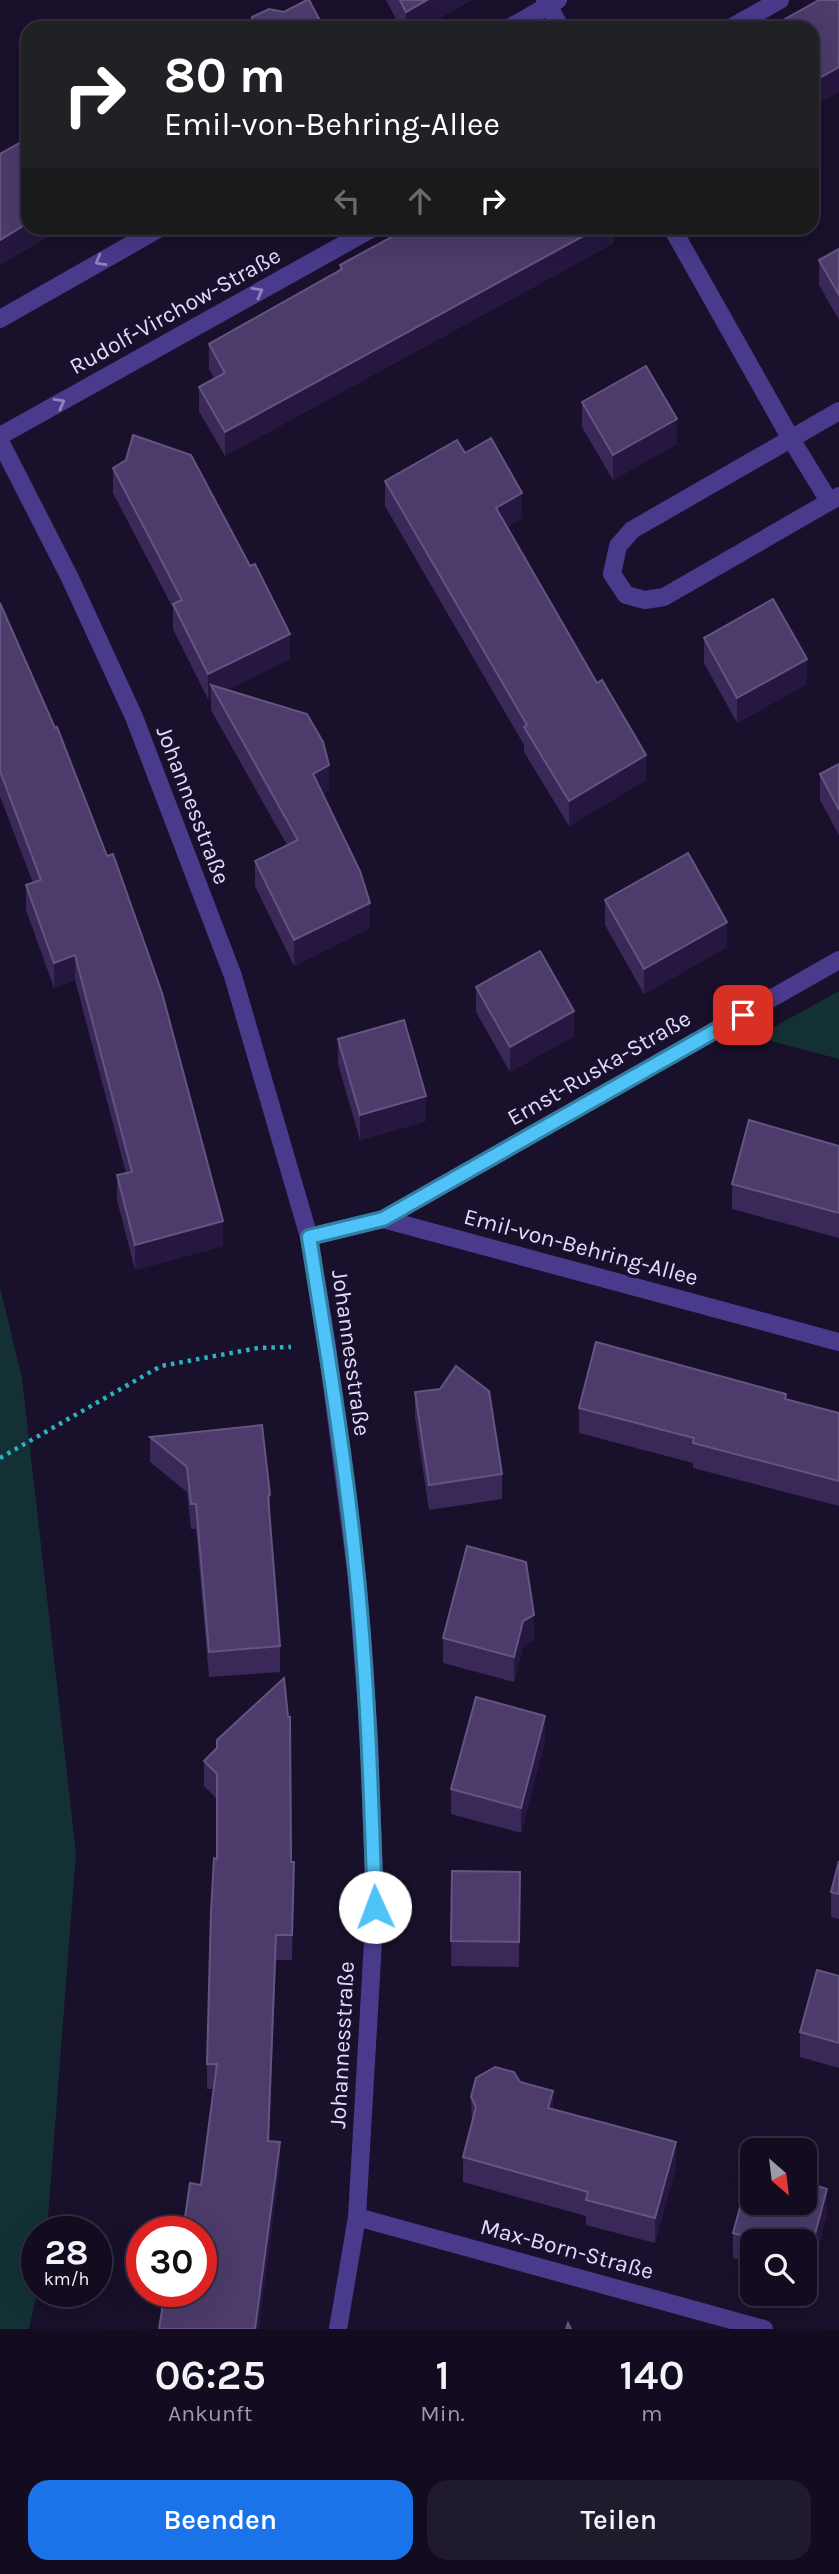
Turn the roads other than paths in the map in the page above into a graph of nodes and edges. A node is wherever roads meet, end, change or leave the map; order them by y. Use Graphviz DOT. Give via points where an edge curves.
graph roads {
  1 [pos="780,0"];
  2 [pos="550,2"];
  3 [pos="520,21"];
  4 [pos="558,21"];
  5 [pos="742,21"];
  6 [pos="148,235"];
  7 [pos="361,235"];
  8 [pos="676,235"];
  9 [pos="0,319"];
  10 [pos="839,411"];
  11 [pos="0,439"];
  12 [pos="791,439"];
  13 [pos="834,498"];
  14 [pos="839,960"];
  15 [pos="383,1219"];
  16 [pos="309,1237"];
  17 [pos="839,1342"];
  18 [pos="357,2217"];
  19 [pos="338,2329"];
  20 [pos="764,2329"];
  1 -- 5 [label="street"];
  2 -- 3 [label="street"];
  2 -- 4 [label="street"];
  6 -- 9 [label="street, one-way"];
  11 -- 7 [label="street, Rudolf-Virchow-Straße, one-way"];
  8 -- 12 [label="street"];
  10 -- 12 [label="street"];
  11 -- 16 [label="street, Johannesstraße" via="134,717 233,976"];
  12 -- 13 [label="street"];
  12 -- 13 [label="street" via="632,530 618,547 612,574 626,595 645,600 664,597"];
  14 -- 15 [label="street, Ernst-Ruska-Straße"];
  15 -- 16 [label="street, Emil-von-Behring-Allee"];
  15 -- 17 [label="street, Emil-von-Behring-Allee"];
  16 -- 18 [label="street, Johannesstraße" via="357,1577 369,1737 375,1907"];
  18 -- 19 [label="street, Johannesstraße"];
  18 -- 20 [label="street, Max-Born-Straße"];
}
